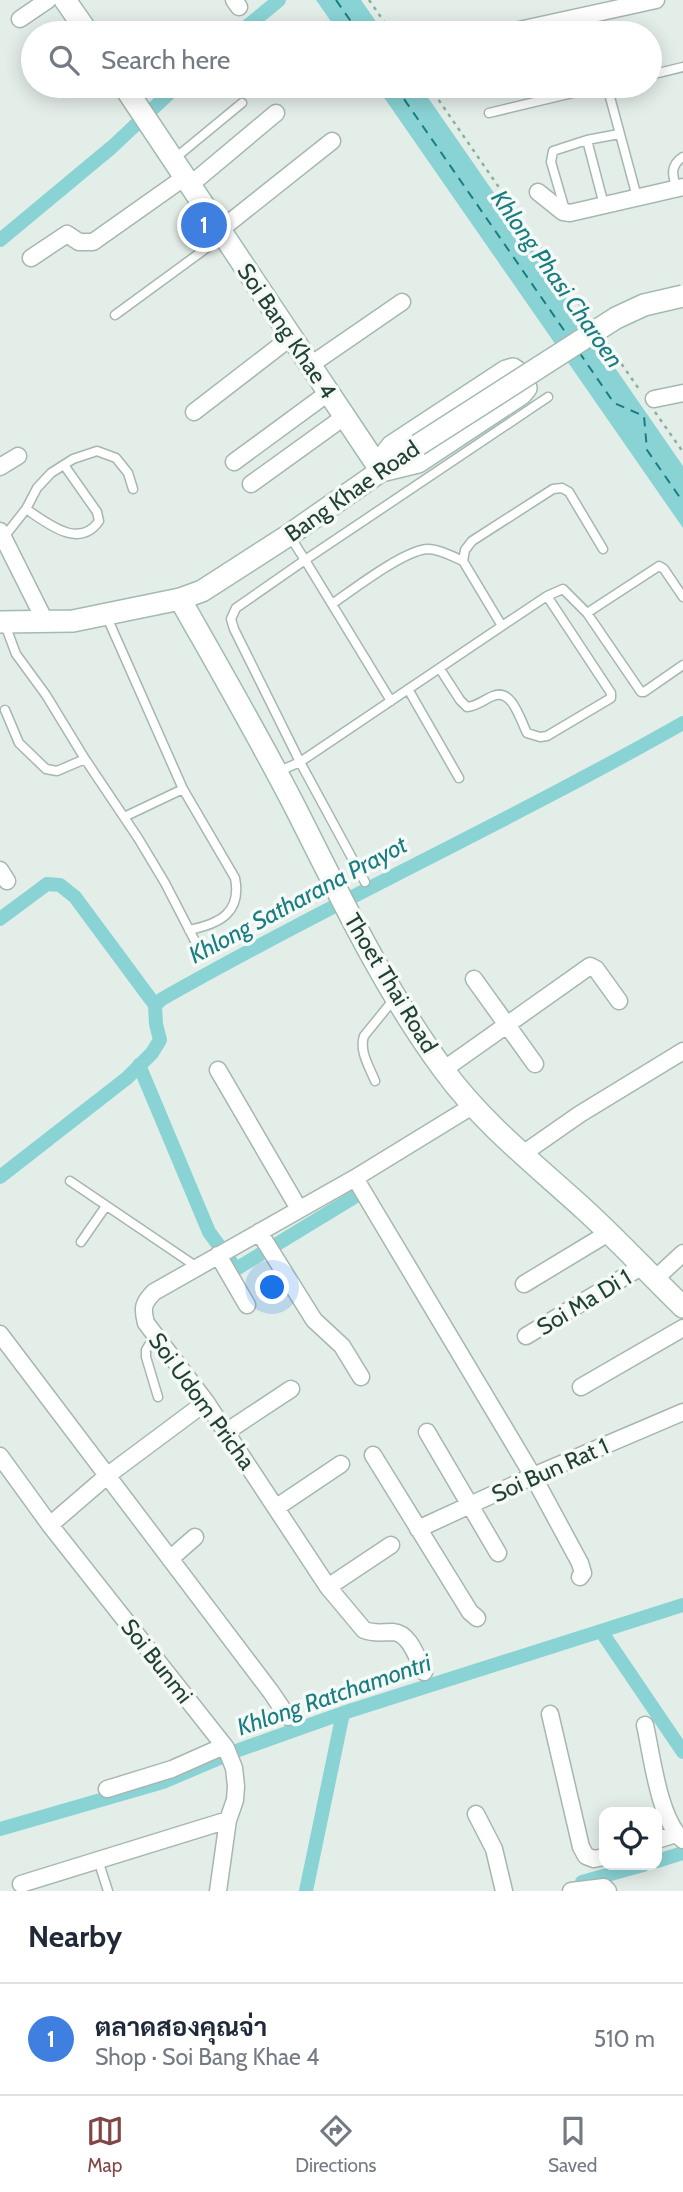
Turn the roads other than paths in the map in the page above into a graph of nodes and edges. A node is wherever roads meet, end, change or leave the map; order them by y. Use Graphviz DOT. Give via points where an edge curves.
graph roads {
  1 [pos="48,0"];
  2 [pos="65,0"];
  3 [pos="656,0"];
  4 [pos="616,4"];
  5 [pos="20,19"];
  6 [pos="80,21"];
  7 [pos="552,21"];
  8 [pos="683,67"];
  9 [pos="662,72"];
  10 [pos="132,98"];
  11 [pos="554,98"];
  12 [pos="610,98"];
  13 [pos="242,103"];
  14 [pos="276,113"];
  15 [pos="489,114"];
  16 [pos="619,134"];
  17 [pos="587,140"];
  18 [pos="332,141"];
  19 [pos="683,157"];
  20 [pos="183,174"];
  21 [pos="680,187"];
  22 [pos="538,192"];
  23 [pos="637,197"];
  24 [pos="604,205"];
  25 [pos="566,213"];
  26 [pos="222,233"];
  27 [pos="32,258"];
  28 [pos="683,296"];
  29 [pos="402,302"];
  30 [pos="115,315"];
  31 [pos="290,338"];
  32 [pos="309,366"];
  33 [pos="328,393"];
  34 [pos="683,393"];
  35 [pos="548,397"];
  36 [pos="648,398"];
  37 [pos="194,412"];
  38 [pos="344,417"];
  39 [pos="18,456"];
  40 [pos="234,462"];
  41 [pos="64,464"];
  42 [pos="0,467"];
  43 [pos="381,471"];
  44 [pos="251,484"];
  45 [pos="133,489"];
  46 [pos="26,509"];
  47 [pos="2,534"];
  48 [pos="289,536"];
  49 [pos="603,549"];
  50 [pos="305,560"];
  51 [pos="463,561"];
  52 [pos="547,596"];
  53 [pos="683,597"];
  54 [pos="180,599"];
  55 [pos="332,604"];
  56 [pos="587,613"];
  57 [pos="106,615"];
  58 [pos="2,622"];
  59 [pos="46,623"];
  60 [pos="502,626"];
  61 [pos="683,665"];
  62 [pos="440,669"];
  63 [pos="408,690"];
  64 [pos="391,701"];
  65 [pos="5,710"];
  66 [pos="85,759"];
  67 [pos="300,762"];
  68 [pos="277,772"];
  69 [pos="459,778"];
  70 [pos="183,789"];
  71 [pos="124,817"];
  72 [pos="365,882"];
  73 [pos="189,930"];
  74 [pos="196,943"];
  75 [pos="474,979"];
  76 [pos="396,997"];
  77 [pos="619,1001"];
  78 [pos="507,1024"];
  79 [pos="683,1051"];
  80 [pos="535,1064"];
  81 [pos="218,1070"];
  82 [pos="443,1070"];
  83 [pos="376,1081"];
  84 [pos="474,1104"];
  85 [pos="524,1153"];
  86 [pos="355,1178"];
  87 [pos="69,1181"];
  88 [pos="106,1206"];
  89 [pos="299,1209"];
  90 [pos="259,1232"];
  91 [pos="610,1232"];
  92 [pos="81,1242"];
  93 [pos="683,1253"];
  94 [pos="218,1255"];
  95 [pos="197,1267"];
  96 [pos="648,1273"];
  97 [pos="524,1284"];
  98 [pos="247,1305"];
  99 [pos="683,1307"];
  100 [pos="683,1328"];
  101 [pos="0,1334"];
  102 [pos="155,1335"];
  103 [pos="526,1336"];
  104 [pos="361,1377"];
  105 [pos="581,1387"];
  106 [pos="291,1389"];
  107 [pos="158,1397"];
  108 [pos="206,1402"];
  109 [pos="683,1412"];
  110 [pos="226,1432"];
  111 [pos="427,1432"];
  112 [pos="373,1455"];
  113 [pos="2,1463"];
  114 [pos="341,1464"];
  115 [pos="108,1475"];
  116 [pos="533,1476"];
  117 [pos="471,1505"];
  118 [pos="277,1507"];
  119 [pos="50,1525"];
  120 [pos="418,1529"];
  121 [pos="195,1538"];
  122 [pos="391,1545"];
  123 [pos="498,1553"];
  124 [pos="170,1559"];
  125 [pos="580,1577"];
  126 [pos="328,1587"];
  127 [pos="477,1618"];
  128 [pos="424,1672"];
  129 [pos="550,1714"];
  130 [pos="288,1717"];
  131 [pos="645,1725"];
  132 [pos="225,1747"];
  133 [pos="107,1789"];
  134 [pos="476,1814"];
  135 [pos="228,1820"];
  136 [pos="680,1837"];
  137 [pos="662,1839"];
  138 [pos="599,1858"];
  139 [pos="98,1860"];
  140 [pos="21,1884"];
  141 [pos="108,1891"];
  142 [pos="218,1891"];
  143 [pos="504,1891"];
  144 [pos="571,1891"];
  145 [pos="608,1891"];
  1 -- 5 [label="street"];
  2 -- 6 [label="main road"];
  3 -- 4 [label="street"];
  4 -- 7 [label="street"];
  8 -- 9 [label="lane"];
  10 -- 20 [label="main road, Soi Bang Khae 4"];
  11 -- 15 [label="lane"];
  12 -- 16 [label="lane"];
  13 -- 20 [label="lane"];
  14 -- 20 [label="street"];
  16 -- 17 [label="lane"];
  16 -- 23 [label="lane"];
  17 -- 24 [label="lane"];
  17 -- 25 [label="lane" via="551,155"];
  18 -- 26 [label="street"];
  19 -- 21 [label="lane" via="672,175"];
  20 -- 26 [label="main road, Soi Bang Khae 4"];
  20 -- 27 [label="street" via="93,242 79,242 67,234"];
  21 -- 23 [label="street"];
  22 -- 25 [label="street"];
  23 -- 24 [label="street"];
  24 -- 25 [label="street"];
  26 -- 30 [label="lane"];
  26 -- 31 [label="main road, Soi Bang Khae 4"];
  28 -- 43 [label="main road, Bang Khae Road, bridge" via="644,305 617,318"];
  29 -- 32 [label="street"];
  31 -- 32 [label="main road, Soi Bang Khae 4"];
  31 -- 37 [label="street"];
  32 -- 33 [label="main road, Soi Bang Khae 4"];
  33 -- 38 [label="main road, Soi Bang Khae 4"];
  33 -- 40 [label="street"];
  34 -- 36 [label="street"];
  35 -- 50 [label="lane"];
  38 -- 43 [label="main road, Soi Bang Khae 4"];
  38 -- 44 [label="street"];
  39 -- 42 [label="street"];
  41 -- 45 [label="lane" via="97,452 116,458"];
  41 -- 46 [label="lane" via="44,480"];
  41 -- 46 [label="lane" via="97,512 99,521 93,530 79,535 60,532"];
  43 -- 43 [label="main road" via="392,446 506,371 518,372 526,388 521,394 418,462"];
  43 -- 48 [label="main road, Bang Khae Road"];
  46 -- 47 [label="lane"];
  47 -- 59 [label="street"];
  48 -- 50 [label="lane"];
  48 -- 54 [label="main road, Bang Khae Road" via="202,591"];
  49 -- 51 [label="lane" via="569,492 562,488 553,489 472,541"];
  50 -- 55 [label="lane"];
  50 -- 67 [label="lane" via="236,608 231,619"];
  51 -- 55 [label="lane" via="438,550 409,554"];
  51 -- 60 [label="lane"];
  52 -- 56 [label="lane" via="565,590"];
  52 -- 60 [label="lane"];
  52 -- 62 [label="lane" via="611,698 540,737 527,733 510,699 503,695 467,707"];
  53 -- 56 [label="lane" via="659,566"];
  54 -- 57 [label="main road, Bang Khae Road"];
  54 -- 68 [label="main road, Thoet Thai Road"];
  55 -- 64 [label="lane"];
  56 -- 61 [label="lane" via="640,692"];
  57 -- 59 [label="main road, Bang Khae Road"];
  57 -- 70 [label="lane"];
  58 -- 59 [label="main road, Bang Khae Road"];
  58 -- 66 [label="lane" via="16,654"];
  60 -- 62 [label="lane"];
  62 -- 63 [label="lane"];
  63 -- 64 [label="lane"];
  63 -- 69 [label="lane"];
  64 -- 67 [label="lane"];
  65 -- 66 [label="lane" via="19,743 46,769 57,771"];
  66 -- 71 [label="lane"];
  67 -- 68 [label="lane"];
  67 -- 72 [label="lane"];
  68 -- 76 [label="main road, Thoet Thai Road"];
  70 -- 71 [label="lane"];
  70 -- 73 [label="lane" via="235,878 237,892 234,904 220,920"];
  71 -- 73 [label="lane"];
  73 -- 74 [label="lane"];
  75 -- 78 [label="street"];
  76 -- 82 [label="main road, Thoet Thai Road"];
  76 -- 83 [label="lane" via="362,1041"];
  77 -- 78 [label="street" via="590,966"];
  78 -- 80 [label="street"];
  78 -- 82 [label="street"];
  79 -- 85 [label="street"];
  81 -- 89 [label="street"];
  82 -- 84 [label="main road, Thoet Thai Road"];
  84 -- 85 [label="main road, Thoet Thai Road"];
  84 -- 86 [label="street, Soi Udom Pricha"];
  85 -- 91 [label="main road, Thoet Thai Road"];
  86 -- 89 [label="street, Soi Udom Pricha"];
  86 -- 116 [label="street"];
  87 -- 88 [label="lane"];
  88 -- 92 [label="lane"];
  88 -- 95 [label="lane"];
  89 -- 90 [label="street, Soi Udom Pricha"];
  90 -- 94 [label="street, Soi Udom Pricha"];
  90 -- 104 [label="street" via="314,1320 342,1346"];
  91 -- 96 [label="main road, Thoet Thai Road"];
  91 -- 97 [label="street"];
  93 -- 96 [label="street, Soi Ma Di 1"];
  94 -- 95 [label="street, Soi Udom Pricha"];
  94 -- 98 [label="street"];
  95 -- 102 [label="street, Soi Udom Pricha" via="146,1300 142,1309"];
  96 -- 99 [label="main road, Thoet Thai Road"];
  96 -- 103 [label="street, Soi Ma Di 1"];
  100 -- 105 [label="street"];
  101 -- 115 [label="street"];
  102 -- 107 [label="lane" via="146,1357"];
  102 -- 108 [label="street, Soi Udom Pricha"];
  106 -- 110 [label="street"];
  108 -- 110 [label="street, Soi Udom Pricha"];
  108 -- 115 [label="street"];
  109 -- 116 [label="street, Soi Bun Rat 1"];
  110 -- 118 [label="street, Soi Udom Pricha"];
  111 -- 117 [label="street"];
  112 -- 120 [label="street"];
  113 -- 119 [label="street, Soi Bunmi"];
  114 -- 118 [label="street"];
  115 -- 119 [label="street"];
  115 -- 124 [label="street"];
  116 -- 117 [label="street, Soi Bun Rat 1"];
  116 -- 125 [label="street" via="580,1563"];
  117 -- 120 [label="street, Soi Bun Rat 1"];
  117 -- 123 [label="street"];
  118 -- 126 [label="street, Soi Udom Pricha"];
  119 -- 132 [label="street, Soi Bunmi"];
  120 -- 127 [label="street"];
  121 -- 124 [label="street"];
  122 -- 126 [label="street"];
  124 -- 130 [label="street"];
  126 -- 128 [label="street, Soi Udom Pricha" via="364,1630 402,1634"];
  129 -- 138 [label="street" via="581,1847 586,1856"];
  131 -- 136 [label="street" via="666,1815"];
  132 -- 133 [label="street"];
  132 -- 135 [label="street, Soi Bunmi" via="234,1768 235,1800"];
  134 -- 143 [label="street" via="495,1849"];
  135 -- 139 [label="street"];
  135 -- 142 [label="street, Soi Bunmi"];
  136 -- 137 [label="street"];
  139 -- 140 [label="street"];
  139 -- 141 [label="lane"];
  144 -- 145 [label="street" via="604,1887"];
}
